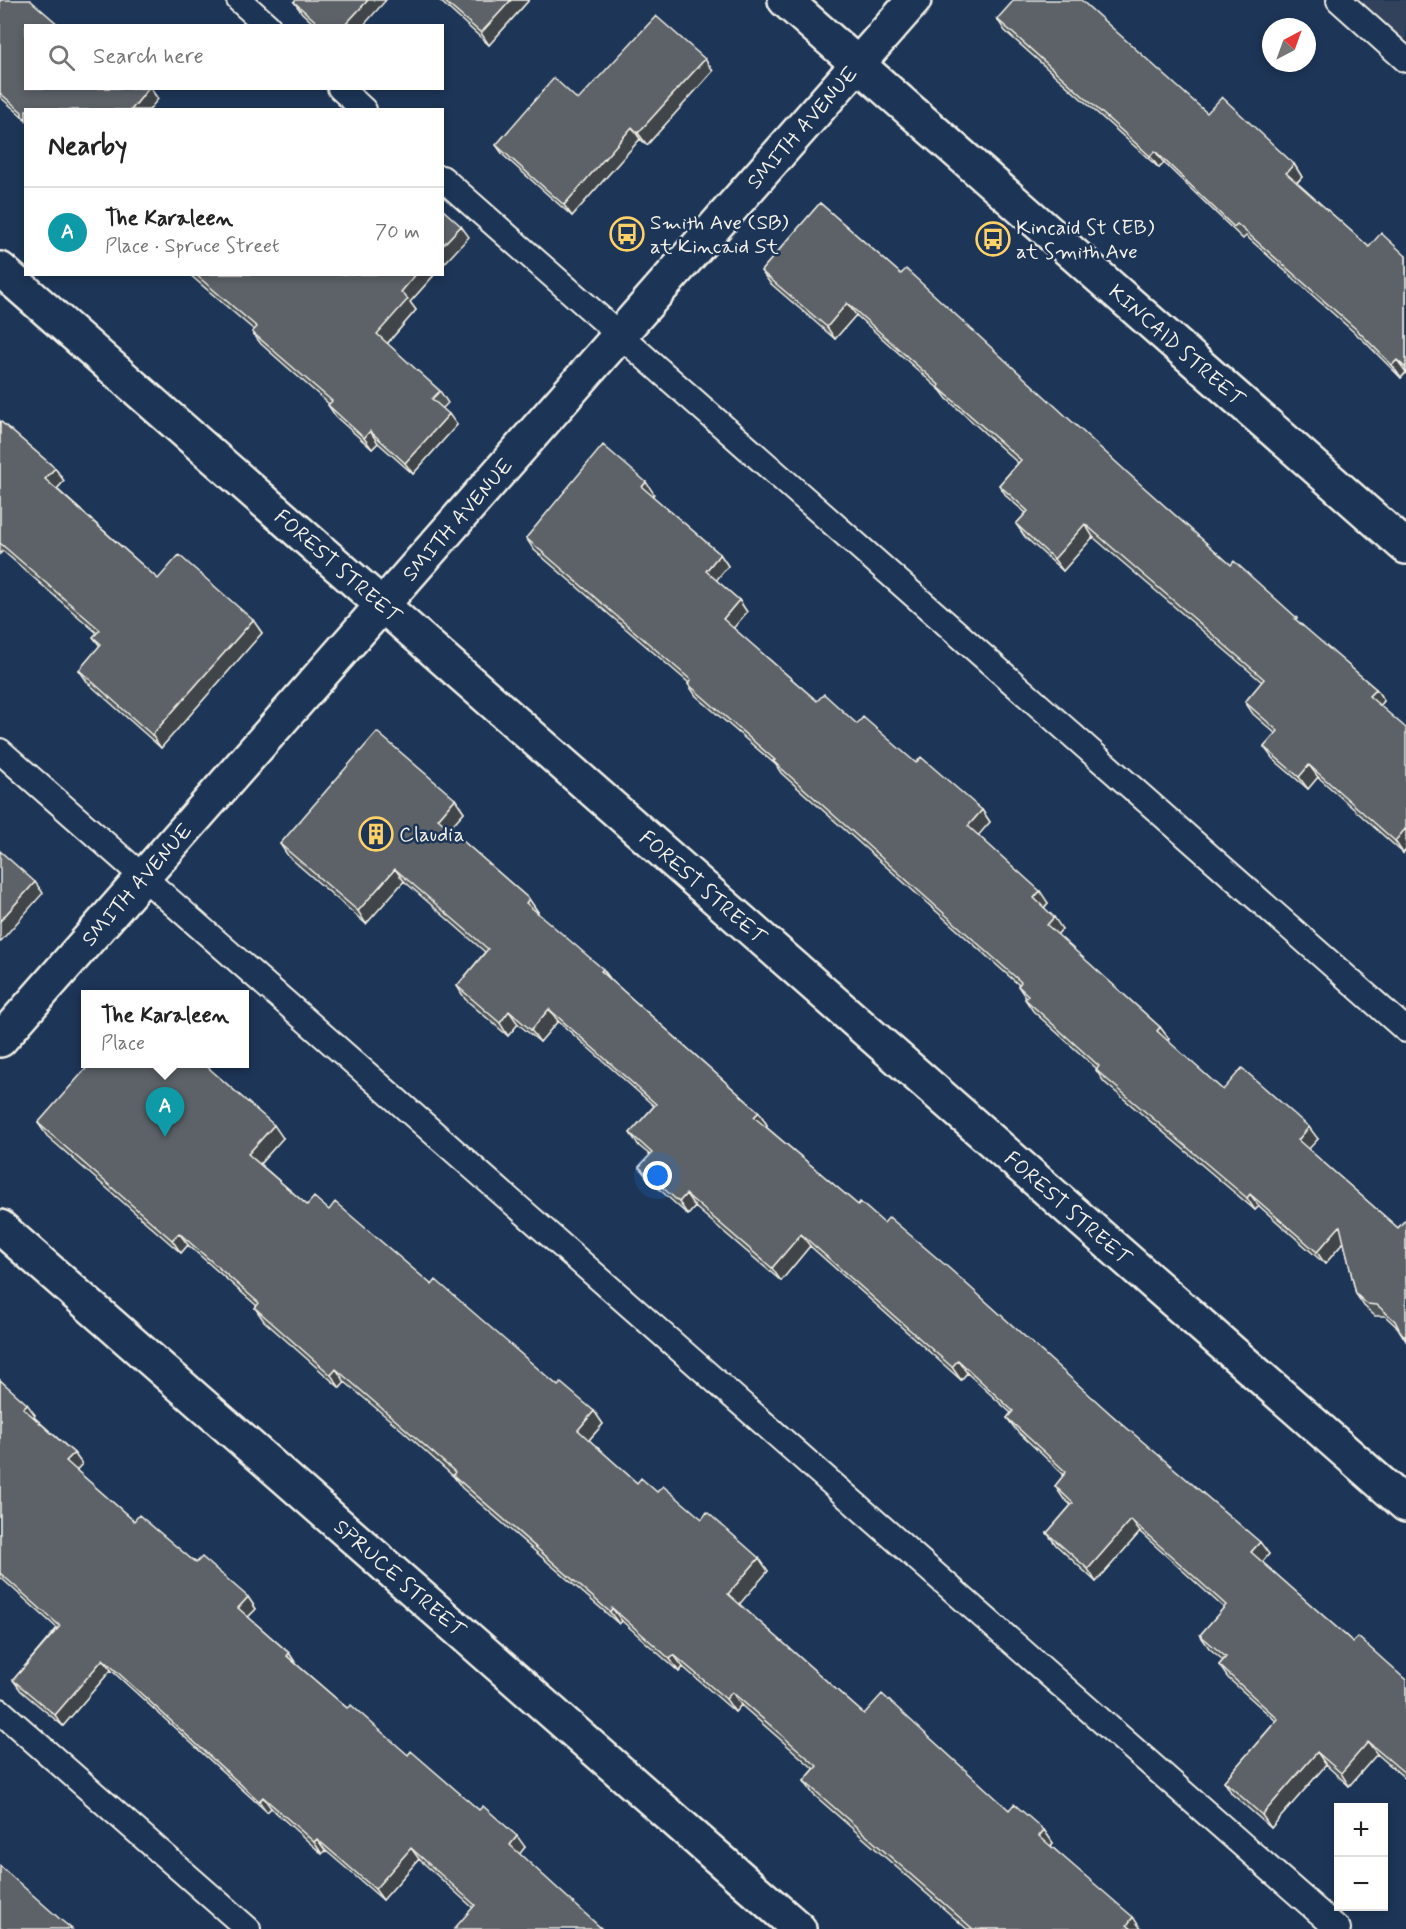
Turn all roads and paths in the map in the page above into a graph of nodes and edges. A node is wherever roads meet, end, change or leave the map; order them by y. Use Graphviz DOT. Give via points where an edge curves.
graph roads {
  1 [pos="239,0"];
  2 [pos="785,0"];
  3 [pos="914,0"];
  4 [pos="1339,0"];
  5 [pos="266,24"];
  6 [pos="1406,60"];
  7 [pos="858,64"];
  8 [pos="342,90"];
  9 [pos="362,108"];
  10 [pos="444,180"];
  11 [pos="0,268"];
  12 [pos="621,334"];
  13 [pos="1406,547"];
  14 [pos="381,606"];
  15 [pos="0,751"];
  16 [pos="143,877"];
  17 [pos="1406,1030"];
  18 [pos="0,1040"];
  19 [pos="0,1227"];
  20 [pos="1406,1505"];
  21 [pos="0,1711"];
  22 [pos="248,1929"];
  23 [pos="799,1929"];
  24 [pos="1338,1929"];
  1 -- 5 [label="lane"];
  2 -- 7 [label="street, KINCAID STREET"];
  3 -- 7 [label="street, SMITH AVENUE"];
  4 -- 6 [label="lane"];
  7 -- 12 [label="street, SMITH AVENUE"];
  7 -- 13 [label="street, KINCAID STREET"];
  8 -- 9 [label="lane"];
  10 -- 12 [label="lane"];
  11 -- 14 [label="street, FOREST STREET"];
  12 -- 14 [label="street, SMITH AVENUE"];
  12 -- 17 [label="lane"];
  14 -- 16 [label="street, SMITH AVENUE"];
  14 -- 20 [label="street, FOREST STREET"];
  15 -- 16 [label="lane"];
  16 -- 18 [label="street, SMITH AVENUE"];
  16 -- 24 [label="lane"];
  19 -- 23 [label="street, SPRUCE STREET"];
  21 -- 22 [label="lane"];
}
